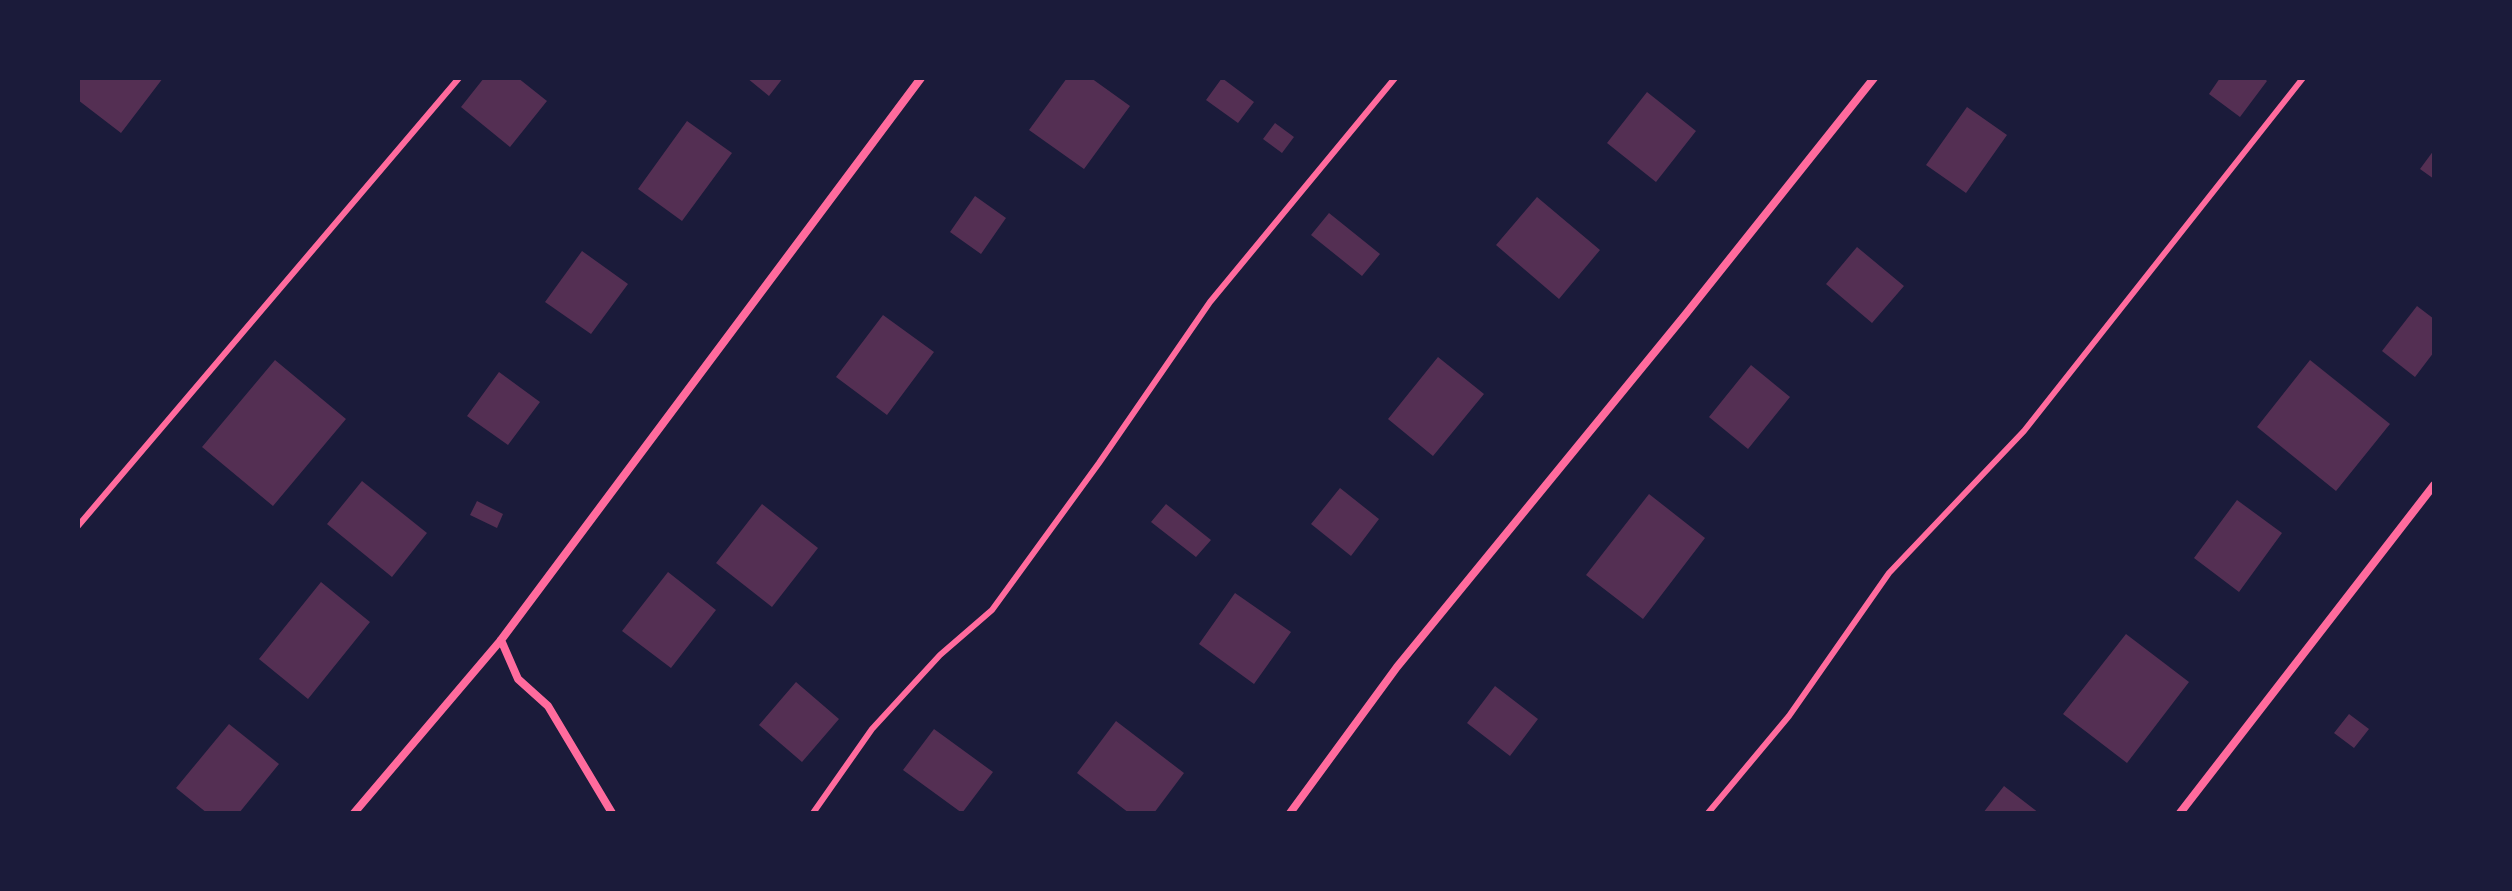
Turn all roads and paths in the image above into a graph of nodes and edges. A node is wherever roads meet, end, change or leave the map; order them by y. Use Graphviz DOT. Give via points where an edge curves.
graph roads {
  1 [pos="459,78"];
  2 [pos="921,78"];
  3 [pos="1395,78"];
  4 [pos="1874,78"];
  5 [pos="2303,78"];
  6 [pos="2434,485"];
  7 [pos="78,526"];
  8 [pos="501,640"];
  9 [pos="354,813"];
  10 [pos="612,813"];
  11 [pos="813,813"];
  12 [pos="1290,813"];
  13 [pos="1708,813"];
  14 [pos="2180,813"];
  1 -- 7 [label="lane"];
  2 -- 8 [label="street"];
  3 -- 11 [label="lane" via="1210,302 992,610 940,655 872,729"];
  4 -- 12 [label="street" via="1397,667"];
  5 -- 13 [label="lane" via="2024,431 1889,573 1789,716"];
  6 -- 14 [label="street"];
  8 -- 9 [label="street"];
  8 -- 10 [label="street" via="518,679 548,706"];
}
